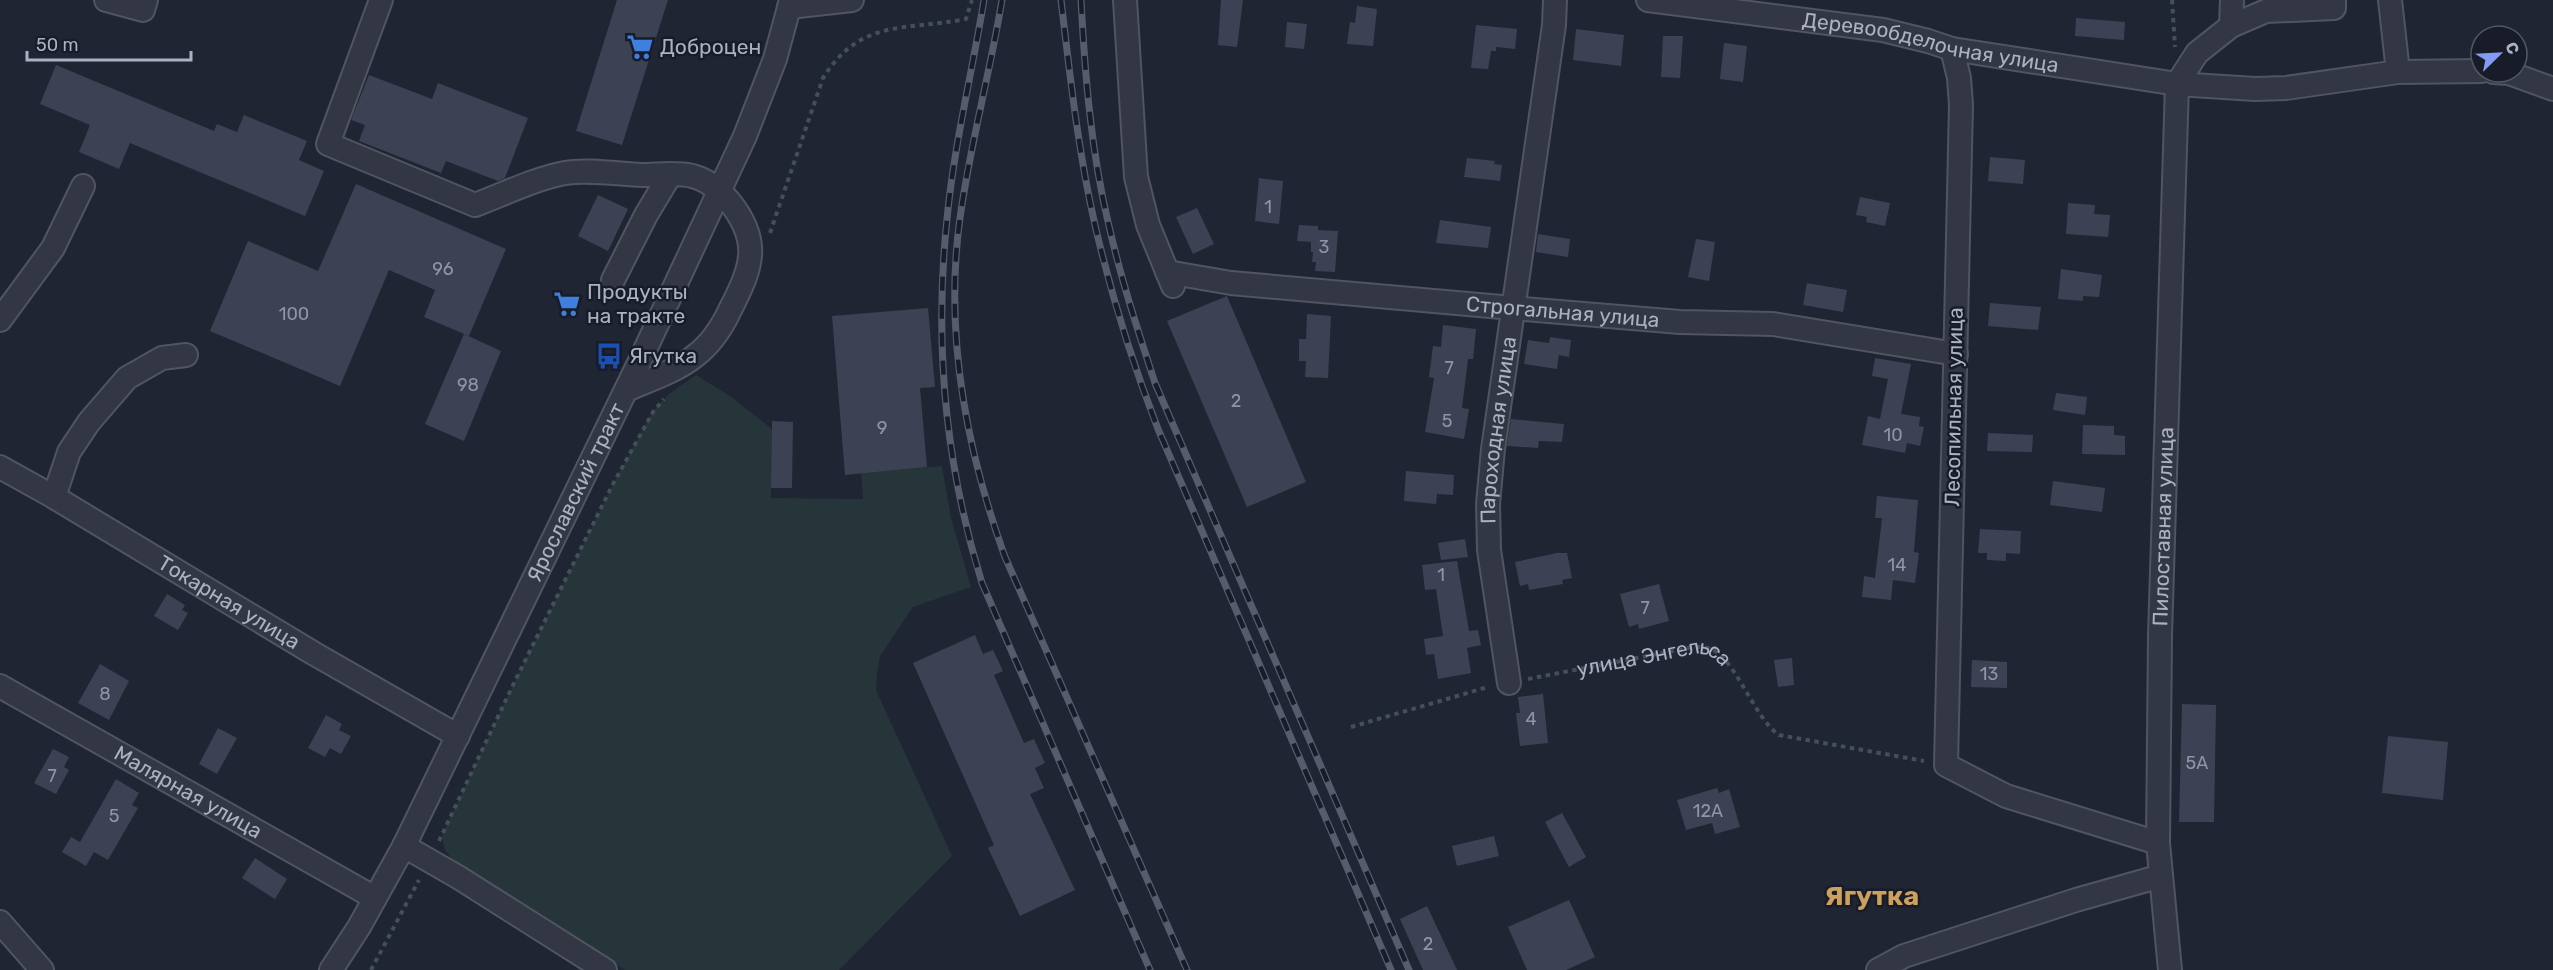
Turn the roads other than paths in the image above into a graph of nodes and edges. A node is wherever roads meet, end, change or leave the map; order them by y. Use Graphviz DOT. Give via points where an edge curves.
graph roads {
  1 [pos="106,0"];
  2 [pos="146,0"];
  3 [pos="381,0"];
  4 [pos="852,0"];
  5 [pos="1125,0"];
  6 [pos="1555,0"];
  7 [pos="1648,0"];
  8 [pos="2232,0"];
  9 [pos="2334,0"];
  10 [pos="2390,0"];
  11 [pos="790,4"];
  12 [pos="2231,26"];
  13 [pos="1952,49"];
  14 [pos="2469,71"];
  15 [pos="2398,72"];
  16 [pos="2529,80"];
  17 [pos="2177,84"];
  18 [pos="2553,89"];
  19 [pos="670,175"];
  20 [pos="83,186"];
  21 [pos="720,191"];
  22 [pos="613,280"];
  23 [pos="1513,308"];
  24 [pos="0,320"];
  25 [pos="1956,354"];
  26 [pos="186,355"];
  27 [pos="626,390"];
  28 [pos="0,467"];
  29 [pos="54,497"];
  30 [pos="1509,683"];
  31 [pos="0,686"];
  32 [pos="458,736"];
  33 [pos="2158,843"];
  34 [pos="404,846"];
  35 [pos="2162,876"];
  36 [pos="375,898"];
  37 [pos="0,922"];
  38 [pos="42,970"];
  39 [pos="331,970"];
  40 [pos="605,970"];
  41 [pos="1878,970"];
  42 [pos="2170,970"];
  1 -- 2 [label="street" via="143,10"];
  3 -- 19 [label="street" via="328,144 475,205 567,173"];
  4 -- 11 [label="street"];
  5 -- 23 [label="street, Строгальная улица" via="1136,177 1148,225 1171,280"];
  6 -- 23 [label="street, Пароходная улица"];
  7 -- 13 [label="street, Деревообделочная улица" via="1883,30"];
  8 -- 12 [label="street"];
  9 -- 12 [label="street" via="2334,8 2266,11"];
  10 -- 15 [label="street"];
  11 -- 21 [label="street, Ярославский тракт" via="775,59"];
  12 -- 17 [label="street" via="2197,53"];
  13 -- 17 [label="street, Деревообделочная улица"];
  13 -- 25 [label="street, Лесопильная улица" via="1961,105"];
  14 -- 15 [label="street, Деревообделочная улица"];
  15 -- 17 [label="street, Деревообделочная улица" via="2286,88"];
  16 -- 18 [label="street"];
  17 -- 33 [label="street, Пилоставная улица" via="2160,636"];
  19 -- 21 [label="street" via="692,176"];
  19 -- 22 [label="street"];
  20 -- 24 [label="street" via="52,248"];
  21 -- 27 [label="street, Ярославский тракт"];
  21 -- 27 [label="street" via="744,224 749,241 747,276 723,323 696,356"];
  23 -- 25 [label="street, Строгальная улица" via="1680,322 1773,324"];
  23 -- 30 [label="street, Пароходная улица" via="1488,504 1489,550"];
  25 -- 33 [label="street, Лесопильная улица" via="1946,765 2007,796"];
  26 -- 29 [label="street" via="162,358 127,378 69,452"];
  27 -- 32 [label="street, Ярославский тракт"];
  28 -- 29 [label="street, Токарная улица"];
  29 -- 32 [label="street, Токарная улица" via="332,665"];
  31 -- 36 [label="street, Малярная улица"];
  32 -- 34 [label="street, Ярославский тракт"];
  33 -- 35 [label="street, Пилоставная улица"];
  34 -- 36 [label="street, Ярославский тракт"];
  34 -- 40 [label="street"];
  35 -- 41 [label="street" via="1914,953"];
  35 -- 42 [label="street, Пилоставная улица"];
  36 -- 39 [label="street, Ярославский тракт"];
  37 -- 38 [label="street"];
}
